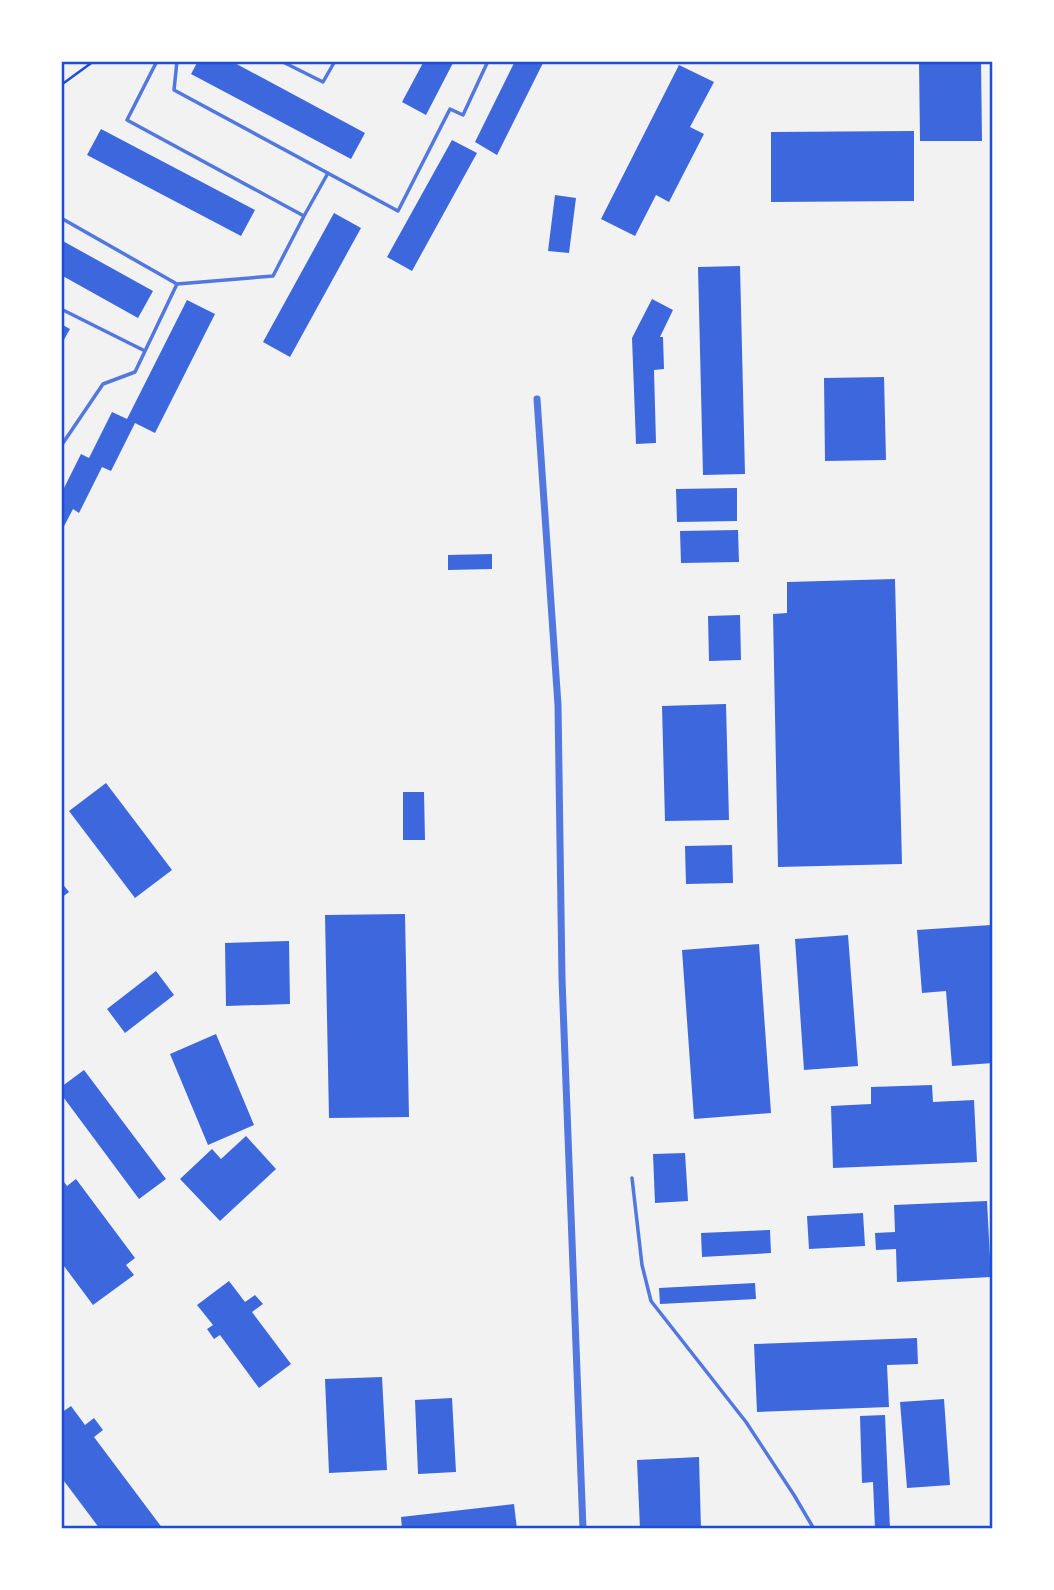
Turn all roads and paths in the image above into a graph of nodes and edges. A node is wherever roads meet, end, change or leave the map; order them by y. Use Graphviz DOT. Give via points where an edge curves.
graph roads {
  1 [pos="94,61"];
  2 [pos="157,61"];
  3 [pos="177,61"];
  4 [pos="281,61"];
  5 [pos="335,61"];
  6 [pos="488,61"];
  7 [pos="61,85"];
  8 [pos="328,173"];
  9 [pos="304,216"];
  10 [pos="61,218"];
  11 [pos="177,284"];
  12 [pos="61,309"];
  13 [pos="145,351"];
  14 [pos="537,399"];
  15 [pos="61,446"];
  16 [pos="632,1178"];
  17 [pos="583,1529"];
  18 [pos="814,1529"];
  1 -- 7 [label="path"];
  2 -- 9 [label="lane" via="127,120"];
  3 -- 8 [label="lane" via="174,90"];
  4 -- 5 [label="lane" via="323,82"];
  6 -- 8 [label="lane" via="463,115 450,109 398,211"];
  8 -- 9 [label="lane"];
  9 -- 11 [label="lane" via="273,276"];
  10 -- 11 [label="lane"];
  11 -- 13 [label="lane"];
  12 -- 13 [label="lane"];
  13 -- 15 [label="lane" via="135,372 103,384"];
  14 -- 17 [label="street" via="558,705 562,979"];
  16 -- 18 [label="lane" via="651,1301 746,1422"];
}
